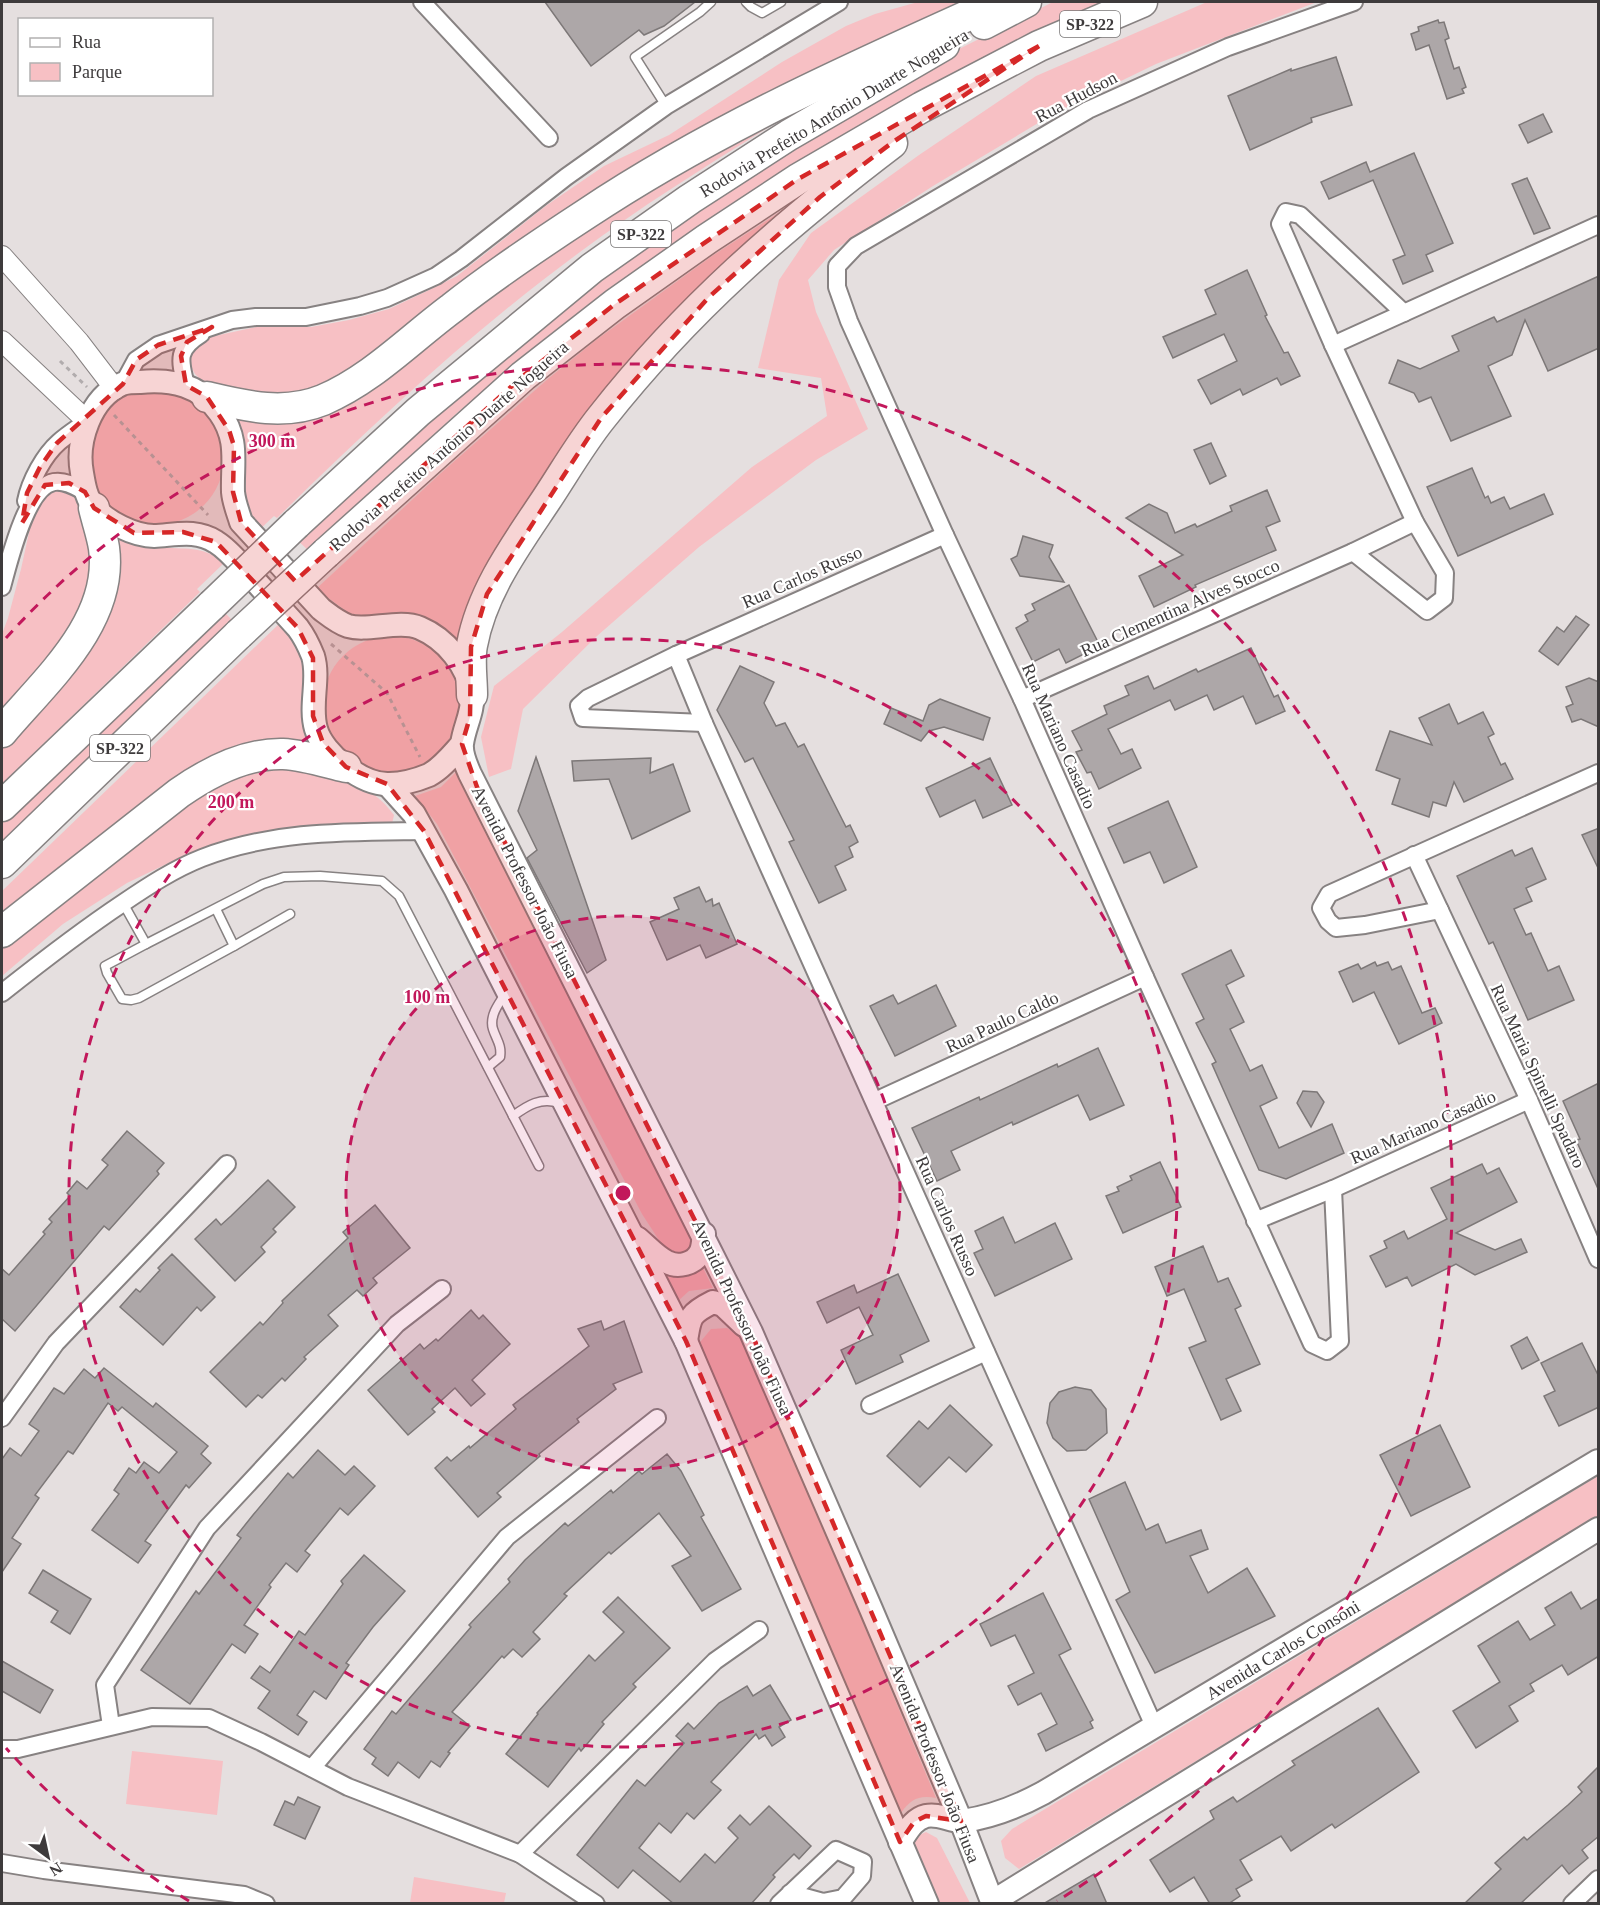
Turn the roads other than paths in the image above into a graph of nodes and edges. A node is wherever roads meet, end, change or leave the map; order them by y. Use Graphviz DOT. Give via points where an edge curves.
graph roads {
  1 [pos="422,2"];
  2 [pos="711,2"];
  3 [pos="746,2"];
  4 [pos="781,2"];
  5 [pos="839,2"];
  6 [pos="998,2"];
  7 [pos="1026,2"];
  8 [pos="1142,2"];
  9 [pos="1354,2"];
  10 [pos="1039,46"];
  11 [pos="666,106"];
  12 [pos="549,138"];
  13 [pos="1599,225"];
  14 [pos="2,256"];
  15 [pos="837,266"];
  16 [pos="1404,313"];
  17 [pos="212,327"];
  18 [pos="2,341"];
  19 [pos="1333,345"];
  20 [pos="119,386"];
  21 [pos="196,391"];
  22 [pos="87,421"];
  23 [pos="89,500"];
  24 [pos="1415,522"];
  25 [pos="22,523"];
  26 [pos="945,535"];
  27 [pos="1353,552"];
  28 [pos="2,587"];
  29 [pos="675,655"];
  30 [pos="472,694"];
  31 [pos="1022,699"];
  32 [pos="704,723"];
  33 [pos="2,732"];
  34 [pos="462,744"];
  35 [pos="346,767"];
  36 [pos="1599,773"];
  37 [pos="387,784"];
  38 [pos="2,806"];
  39 [pos="424,831"];
  40 [pos="1414,855"];
  41 [pos="2,863"];
  42 [pos="123,903"];
  43 [pos="216,909"];
  44 [pos="1440,910"];
  45 [pos="290,914"];
  46 [pos="2,932"];
  47 [pos="146,944"];
  48 [pos="234,946"];
  49 [pos="1145,977"];
  50 [pos="507,990"];
  51 [pos="2,993"];
  52 [pos="488,1067"];
  53 [pos="1529,1100"];
  54 [pos="875,1101"];
  55 [pos="565,1104"];
  56 [pos="513,1116"];
  57 [pos="227,1164"];
  58 [pos="539,1166"];
  59 [pos="1333,1189"];
  60 [pos="1255,1221"];
  61 [pos="629,1231"];
  62 [pos="704,1234"];
  63 [pos="1599,1259"];
  64 [pos="442,1289"];
  65 [pos="752,1332"];
  66 [pos="686,1341"];
  67 [pos="986,1352"];
  68 [pos="870,1405"];
  69 [pos="2,1418"];
  70 [pos="657,1418"];
  71 [pos="1599,1461"];
  72 [pos="1599,1529"];
  73 [pos="759,1630"];
  74 [pos="111,1726"];
  75 [pos="1154,1726"];
  76 [pos="2,1749"];
  77 [pos="312,1768"];
  78 [pos="961,1821"];
  79 [pos="900,1842"];
  80 [pos="520,1854"];
  81 [pos="2,1863"];
  82 [pos="1599,1879"];
  83 [pos="203,1897"];
  84 [pos="993,1903"];
  85 [pos="266,1904"];
  86 [pos="596,1904"];
  87 [pos="927,1904"];
  88 [pos="1572,1904"];
  1 -- 12 [label="street"];
  2 -- 11 [label="lane" via="635,57"];
  3 -- 4 [label="lane" via="762,13"];
  5 -- 11 [label="street"];
  6 -- 21 [label="highway" via="829,77 609,198 521,256 349,387 320,401 269,410"];
  7 -- 38 [label="highway, Rodovia Prefeito Antônio Duarte Nogueira / SP-322, bridge" via="789,135 592,268 418,412"];
  8 -- 10 [label="highway, Rodovia Prefeito Antônio Duarte Nogueira / SP-322"];
  9 -- 15 [label="street, Rua Hudson" via="1228,47 1088,110 856,246"];
  10 -- 30 [label="highway" via="893,142 820,197 709,297 655,354 601,418 487,594 471,647"];
  10 -- 41 [label="highway, Rodovia Prefeito Antônio Duarte Nogueira / SP-322, bridge" via="922,107 798,179 615,304 523,376 239,634"];
  11 -- 17 [label="street" via="461,259 415,287 329,314 256,317"];
  13 -- 16 [label="street"];
  14 -- 20 [label="street"];
  15 -- 26 [label="street, Rua Mariano Casadio" via="837,287 849,321"];
  16 -- 19 [label="street"];
  16 -- 19 [label="street" via="1300,215 1286,212 1280,224"];
  17 -- 20 [label="street" via="158,345 136,360"];
  17 -- 21 [label="street" via="187,342 181,356"];
  18 -- 22 [label="street"];
  19 -- 24 [label="street"];
  20 -- 21 [label="main road" via="166,380"];
  20 -- 22 [label="main road" via="101,401"];
  21 -- 30 [label="main road" via="220,413 229,430 234,446 235,506 241,522 254,537 335,620 350,627 419,627 434,636 462,666"];
  22 -- 23 [label="main road" via="80,464"];
  22 -- 25 [label="street" via="57,443 40,467 27,493"];
  23 -- 25 [label="street" via="69,483 56,481 35,495"];
  23 -- 33 [label="highway" via="104,549 97,608 66,657"];
  23 -- 35 [label="main road" via="117,525 134,533 199,535 216,542 231,555 305,639 313,658 313,716 317,731 333,756"];
  24 -- 27 [label="street, Rua Clementina Alves Stocco"];
  24 -- 27 [label="street" via="1445,573 1444,598 1427,611"];
  25 -- 28 [label="street"];
  26 -- 29 [label="street, Rua Carlos Russo"];
  26 -- 31 [label="street, Rua Mariano Casadio"];
  27 -- 31 [label="street, Rua Clementina Alves Stocco"];
  29 -- 32 [label="street, Rua Carlos Russo"];
  29 -- 32 [label="street, Rua Carlos Russo" via="588,698 579,706 583,718"];
  30 -- 34 [label="main road"];
  31 -- 49 [label="street, Rua Mariano Casadio"];
  32 -- 54 [label="street, Rua Carlos Russo"];
  34 -- 37 [label="main road" via="429,775"];
  34 -- 62 [label="main road, Avenida Professor João Fiusa" via="465,762 477,787"];
  35 -- 37 [label="main road"];
  35 -- 46 [label="highway" via="281,754 260,756 205,775"];
  36 -- 40 [label="street"];
  37 -- 39 [label="main road"];
  39 -- 42 [label="street" via="324,832 246,844 202,858 159,879"];
  39 -- 50 [label="main road"];
  40 -- 44 [label="street, Rua Maria Spinelli Spadaro"];
  40 -- 44 [label="street" via="1329,894 1321,908 1336,928"];
  42 -- 47 [label="lane"];
  42 -- 51 [label="street"];
  43 -- 47 [label="lane"];
  43 -- 48 [label="lane"];
  43 -- 52 [label="lane" via="263,884 285,878 320,876 382,881 399,896"];
  44 -- 53 [label="street, Rua Maria Spinelli Spadaro"];
  45 -- 48 [label="lane"];
  47 -- 48 [label="lane" via="105,966 122,999 140,998"];
  49 -- 54 [label="street, Rua Paulo Caldo"];
  49 -- 60 [label="street, Rua Mariano Casadio"];
  50 -- 52 [label="lane" via="494,1011 492,1026 502,1048 501,1057"];
  50 -- 55 [label="main road"];
  52 -- 56 [label="lane"];
  53 -- 59 [label="street, Rua Mariano Casadio"];
  53 -- 63 [label="street, Rua Maria Spinelli Spadaro"];
  54 -- 67 [label="street, Rua Carlos Russo"];
  55 -- 56 [label="lane" via="538,1101"];
  55 -- 61 [label="main road"];
  56 -- 58 [label="lane"];
  57 -- 69 [label="street" via="56,1343"];
  59 -- 60 [label="street, Rua Mariano Casadio"];
  59 -- 60 [label="street, Rua Mariano Casadio" via="1340,1341 1327,1351 1312,1344"];
  61 -- 62 [label="main road" via="667,1263 678,1265 695,1259"];
  61 -- 66 [label="main road"];
  62 -- 65 [label="main road, Avenida Professor João Fiusa"];
  64 -- 74 [label="street" via="398,1324 207,1528 105,1685"];
  65 -- 66 [label="main road" via="723,1305 713,1302 690,1317"];
  65 -- 78 [label="main road, Avenida Professor João Fiusa"];
  66 -- 79 [label="main road"];
  67 -- 68 [label="street"];
  67 -- 75 [label="street, Rua Carlos Russo"];
  70 -- 77 [label="street" via="507,1537"];
  71 -- 75 [label="main road, Avenida Carlos Consoni"];
  72 -- 84 [label="main road"];
  73 -- 80 [label="street" via="715,1661"];
  74 -- 76 [label="street" via="18,1749"];
  74 -- 77 [label="street" via="152,1717 209,1718"];
  75 -- 78 [label="main road, Avenida Carlos Consoni" via="1017,1807"];
  77 -- 80 [label="street"];
  78 -- 79 [label="main road" via="926,1816 914,1822"];
  78 -- 84 [label="main road, Avenida Professor João Fiusa"];
  79 -- 87 [label="main road"];
  80 -- 86 [label="street"];
  81 -- 83 [label="street"];
  82 -- 88 [label="street"];
  83 -- 85 [label="street" via="244,1894"];
}
